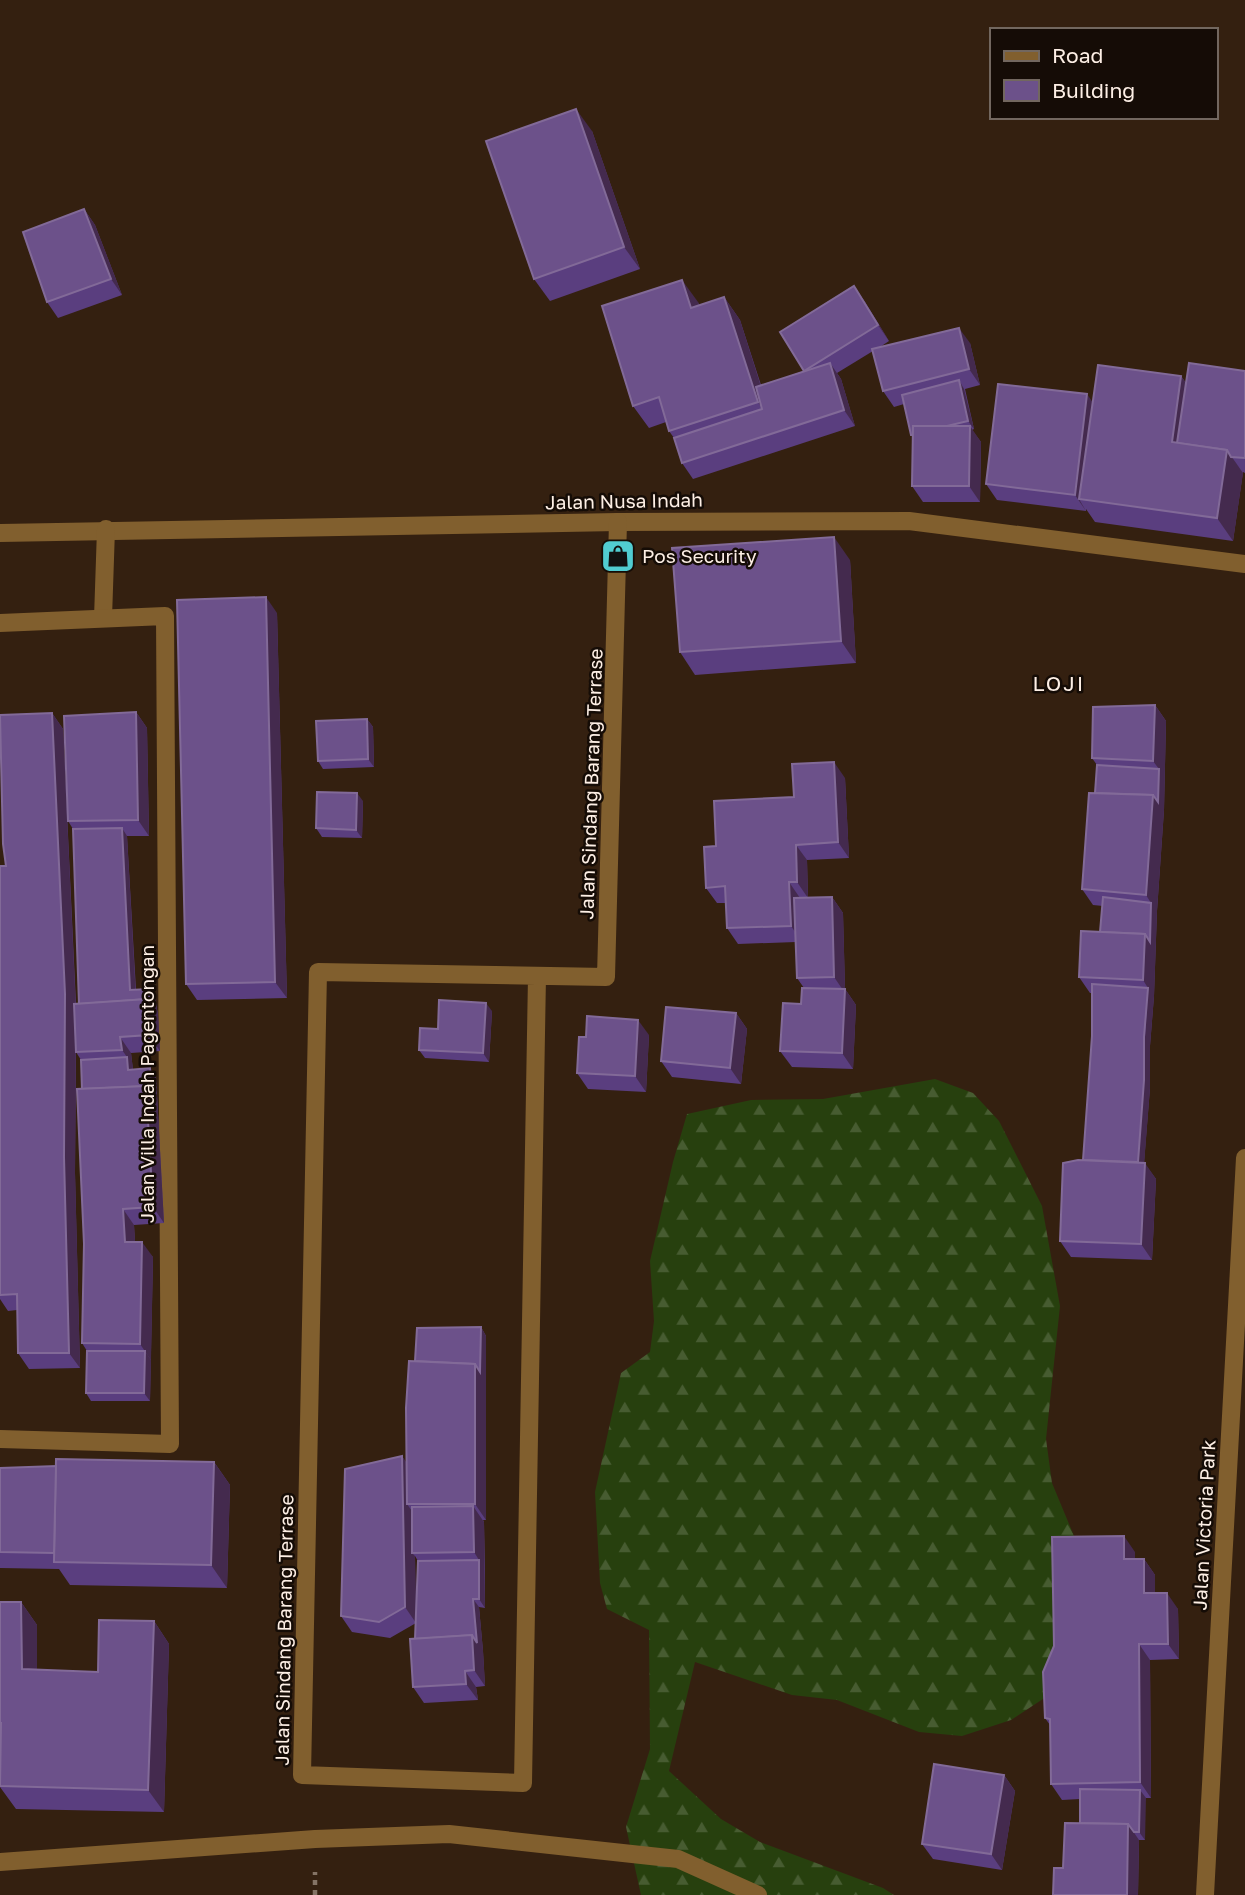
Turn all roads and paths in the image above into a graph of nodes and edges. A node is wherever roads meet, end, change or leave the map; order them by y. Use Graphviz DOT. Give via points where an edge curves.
graph roads {
  1 [pos="618,522"];
  2 [pos="106,529"];
  3 [pos="0,533"];
  4 [pos="1245,565"];
  5 [pos="103,618"];
  6 [pos="0,623"];
  7 [pos="537,976"];
  8 [pos="1245,1158"];
  9 [pos="0,1439"];
  10 [pos="0,1862"];
  11 [pos="758,1895"];
  12 [pos="1205,1895"];
  1 -- 2 [label="street, Jalan Nusa Indah"];
  1 -- 4 [label="street, Jalan Nusa Indah" via="909,521"];
  1 -- 7 [label="street, Jalan Sindang Barang Terrase" via="607,977"];
  2 -- 3 [label="street, Jalan Nusa Indah"];
  2 -- 5 [label="street"];
  5 -- 6 [label="street, Jalan Villa Indah Pagentongan"];
  5 -- 9 [label="street, Jalan Villa Indah Pagentongan" via="165,616 170,1444"];
  7 -- 7 [label="street, Jalan Sindang Barang Terrase" via="318,972 302,1774 523,1783"];
  8 -- 12 [label="street, Jalan Victoria Park"];
  10 -- 11 [label="street" via="449,1834 678,1859"];
}
